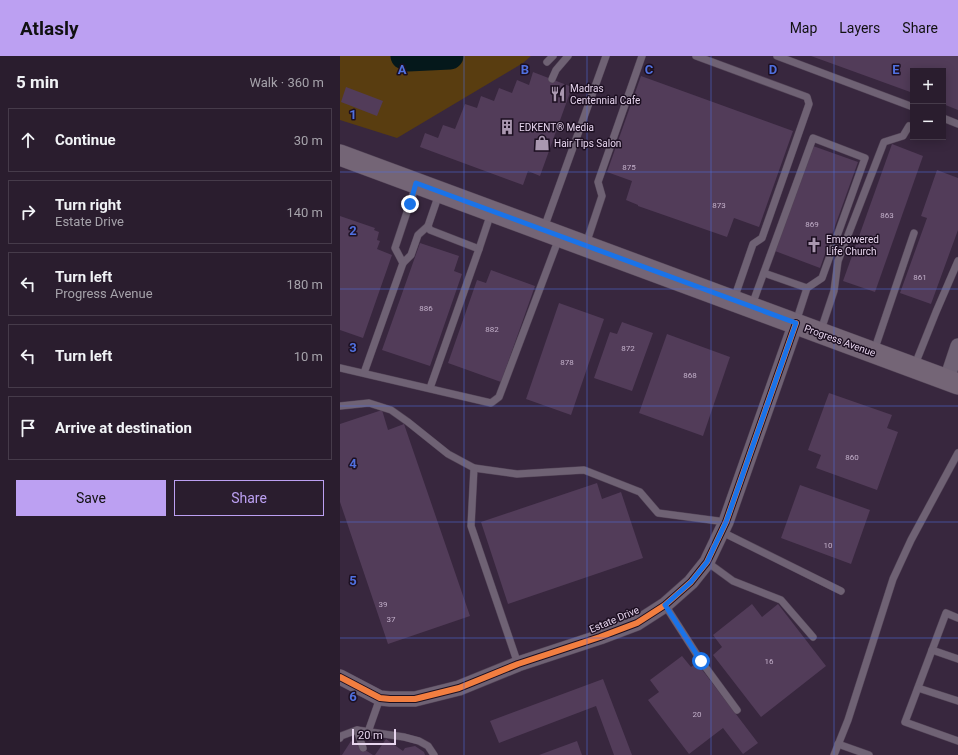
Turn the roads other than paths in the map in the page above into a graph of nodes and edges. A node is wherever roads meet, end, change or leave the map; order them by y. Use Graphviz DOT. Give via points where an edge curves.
graph roads {
  1 [pos="552,56"];
  2 [pos="568,56"];
  3 [pos="606,56"];
  4 [pos="642,56"];
  5 [pos="696,56"];
  6 [pos="777,56"];
  7 [pos="547,62"];
  8 [pos="552,79"];
  9 [pos="910,106"];
  10 [pos="946,119"];
  11 [pos="958,124"];
  12 [pos="909,126"];
  13 [pos="340,155"];
  14 [pos="416,183"];
  15 [pos="439,192"];
  16 [pos="492,211"];
  17 [pos="428,226"];
  18 [pos="552,233"];
  19 [pos="914,233"];
  20 [pos="585,246"];
  21 [pos="478,249"];
  22 [pos="958,261"];
  23 [pos="403,263"];
  24 [pos="764,273"];
  25 [pos="807,288"];
  26 [pos="742,304"];
  27 [pos="796,323"];
  28 [pos="820,332"];
  29 [pos="958,346"];
  30 [pos="874,352"];
  31 [pos="914,367"];
  32 [pos="340,368"];
  33 [pos="364,373"];
  34 [pos="952,381"];
  35 [pos="430,388"];
  36 [pos="340,406"];
  37 [pos="958,453"];
  38 [pos="474,468"];
  39 [pos="724,527"];
  40 [pos="707,562"];
  41 [pos="841,591"];
  42 [pos="665,605"];
  43 [pos="958,618"];
  44 [pos="813,637"];
  45 [pos="932,650"];
  46 [pos="958,660"];
  47 [pos="518,664"];
  48 [pos="340,677"];
  49 [pos="918,688"];
  50 [pos="380,698"];
  51 [pos="958,702"];
  52 [pos="737,710"];
  53 [pos="357,730"];
  54 [pos="368,732"];
  55 [pos="340,738"];
  56 [pos="958,741"];
  57 [pos="838,744"];
  58 [pos="362,748"];
  59 [pos="434,755"];
  60 [pos="834,755"];
  61 [pos="869,755"];
  1 -- 7 [label="lane"];
  2 -- 8 [label="lane"];
  3 -- 18 [label="lane"];
  4 -- 20 [label="lane" via="598,182 602,196"];
  5 -- 26 [label="lane" via="807,97 809,104 762,238 753,244"];
  6 -- 9 [label="lane"];
  10 -- 11 [label="lane"];
  12 -- 28 [label="lane" via="903,136 884,142 838,261 834,290"];
  13 -- 14 [label="main road, Progress Avenue"];
  14 -- 15 [label="main road, Progress Avenue"];
  14 -- 23 [label="lane" via="395,248"];
  15 -- 16 [label="main road, Progress Avenue"];
  15 -- 17 [label="lane"];
  16 -- 18 [label="main road, Progress Avenue"];
  16 -- 21 [label="lane"];
  17 -- 21 [label="lane" via="430,230"];
  17 -- 23 [label="lane" via="418,235 411,255"];
  18 -- 20 [label="main road, Progress Avenue"];
  18 -- 35 [label="lane" via="499,397 491,403"];
  19 -- 30 [label="lane"];
  20 -- 26 [label="main road, Progress Avenue"];
  21 -- 35 [label="lane"];
  22 -- 31 [label="lane"];
  23 -- 33 [label="lane"];
  24 -- 25 [label="lane"];
  24 -- 25 [label="lane" via="812,138 865,158 822,278"];
  24 -- 26 [label="lane"];
  25 -- 27 [label="lane"];
  26 -- 27 [label="main road, Progress Avenue"];
  27 -- 28 [label="main road, Progress Avenue"];
  27 -- 39 [label="street, Estate Drive"];
  28 -- 30 [label="main road, Progress Avenue"];
  29 -- 34 [label="street"];
  30 -- 31 [label="main road, Progress Avenue"];
  31 -- 34 [label="main road, Progress Avenue"];
  32 -- 33 [label="lane"];
  33 -- 35 [label="lane"];
  36 -- 38 [label="lane" via="369,403 391,410 448,454"];
  37 -- 57 [label="lane" via="893,579"];
  38 -- 39 [label="lane" via="517,474 584,470 640,492 658,513"];
  38 -- 47 [label="lane" via="471,526"];
  39 -- 40 [label="street, Estate Drive"];
  39 -- 41 [label="lane"];
  40 -- 42 [label="street, Estate Drive" via="691,582"];
  40 -- 44 [label="lane" via="733,581 781,600"];
  42 -- 47 [label="street, Estate Drive" via="636,623"];
  42 -- 52 [label="lane"];
  43 -- 45 [label="lane" via="946,613"];
  45 -- 46 [label="lane"];
  45 -- 49 [label="lane"];
  47 -- 50 [label="street, Estate Drive" via="459,688 415,698"];
  48 -- 50 [label="street, Estate Drive"];
  49 -- 51 [label="lane"];
  49 -- 56 [label="lane" via="905,722"];
  50 -- 54 [label="lane"];
  53 -- 54 [label="lane"];
  53 -- 55 [label="lane"];
  53 -- 58 [label="lane"];
  54 -- 59 [label="lane" via="419,741 428,746"];
  57 -- 60 [label="lane"];
  57 -- 61 [label="lane"];
}
